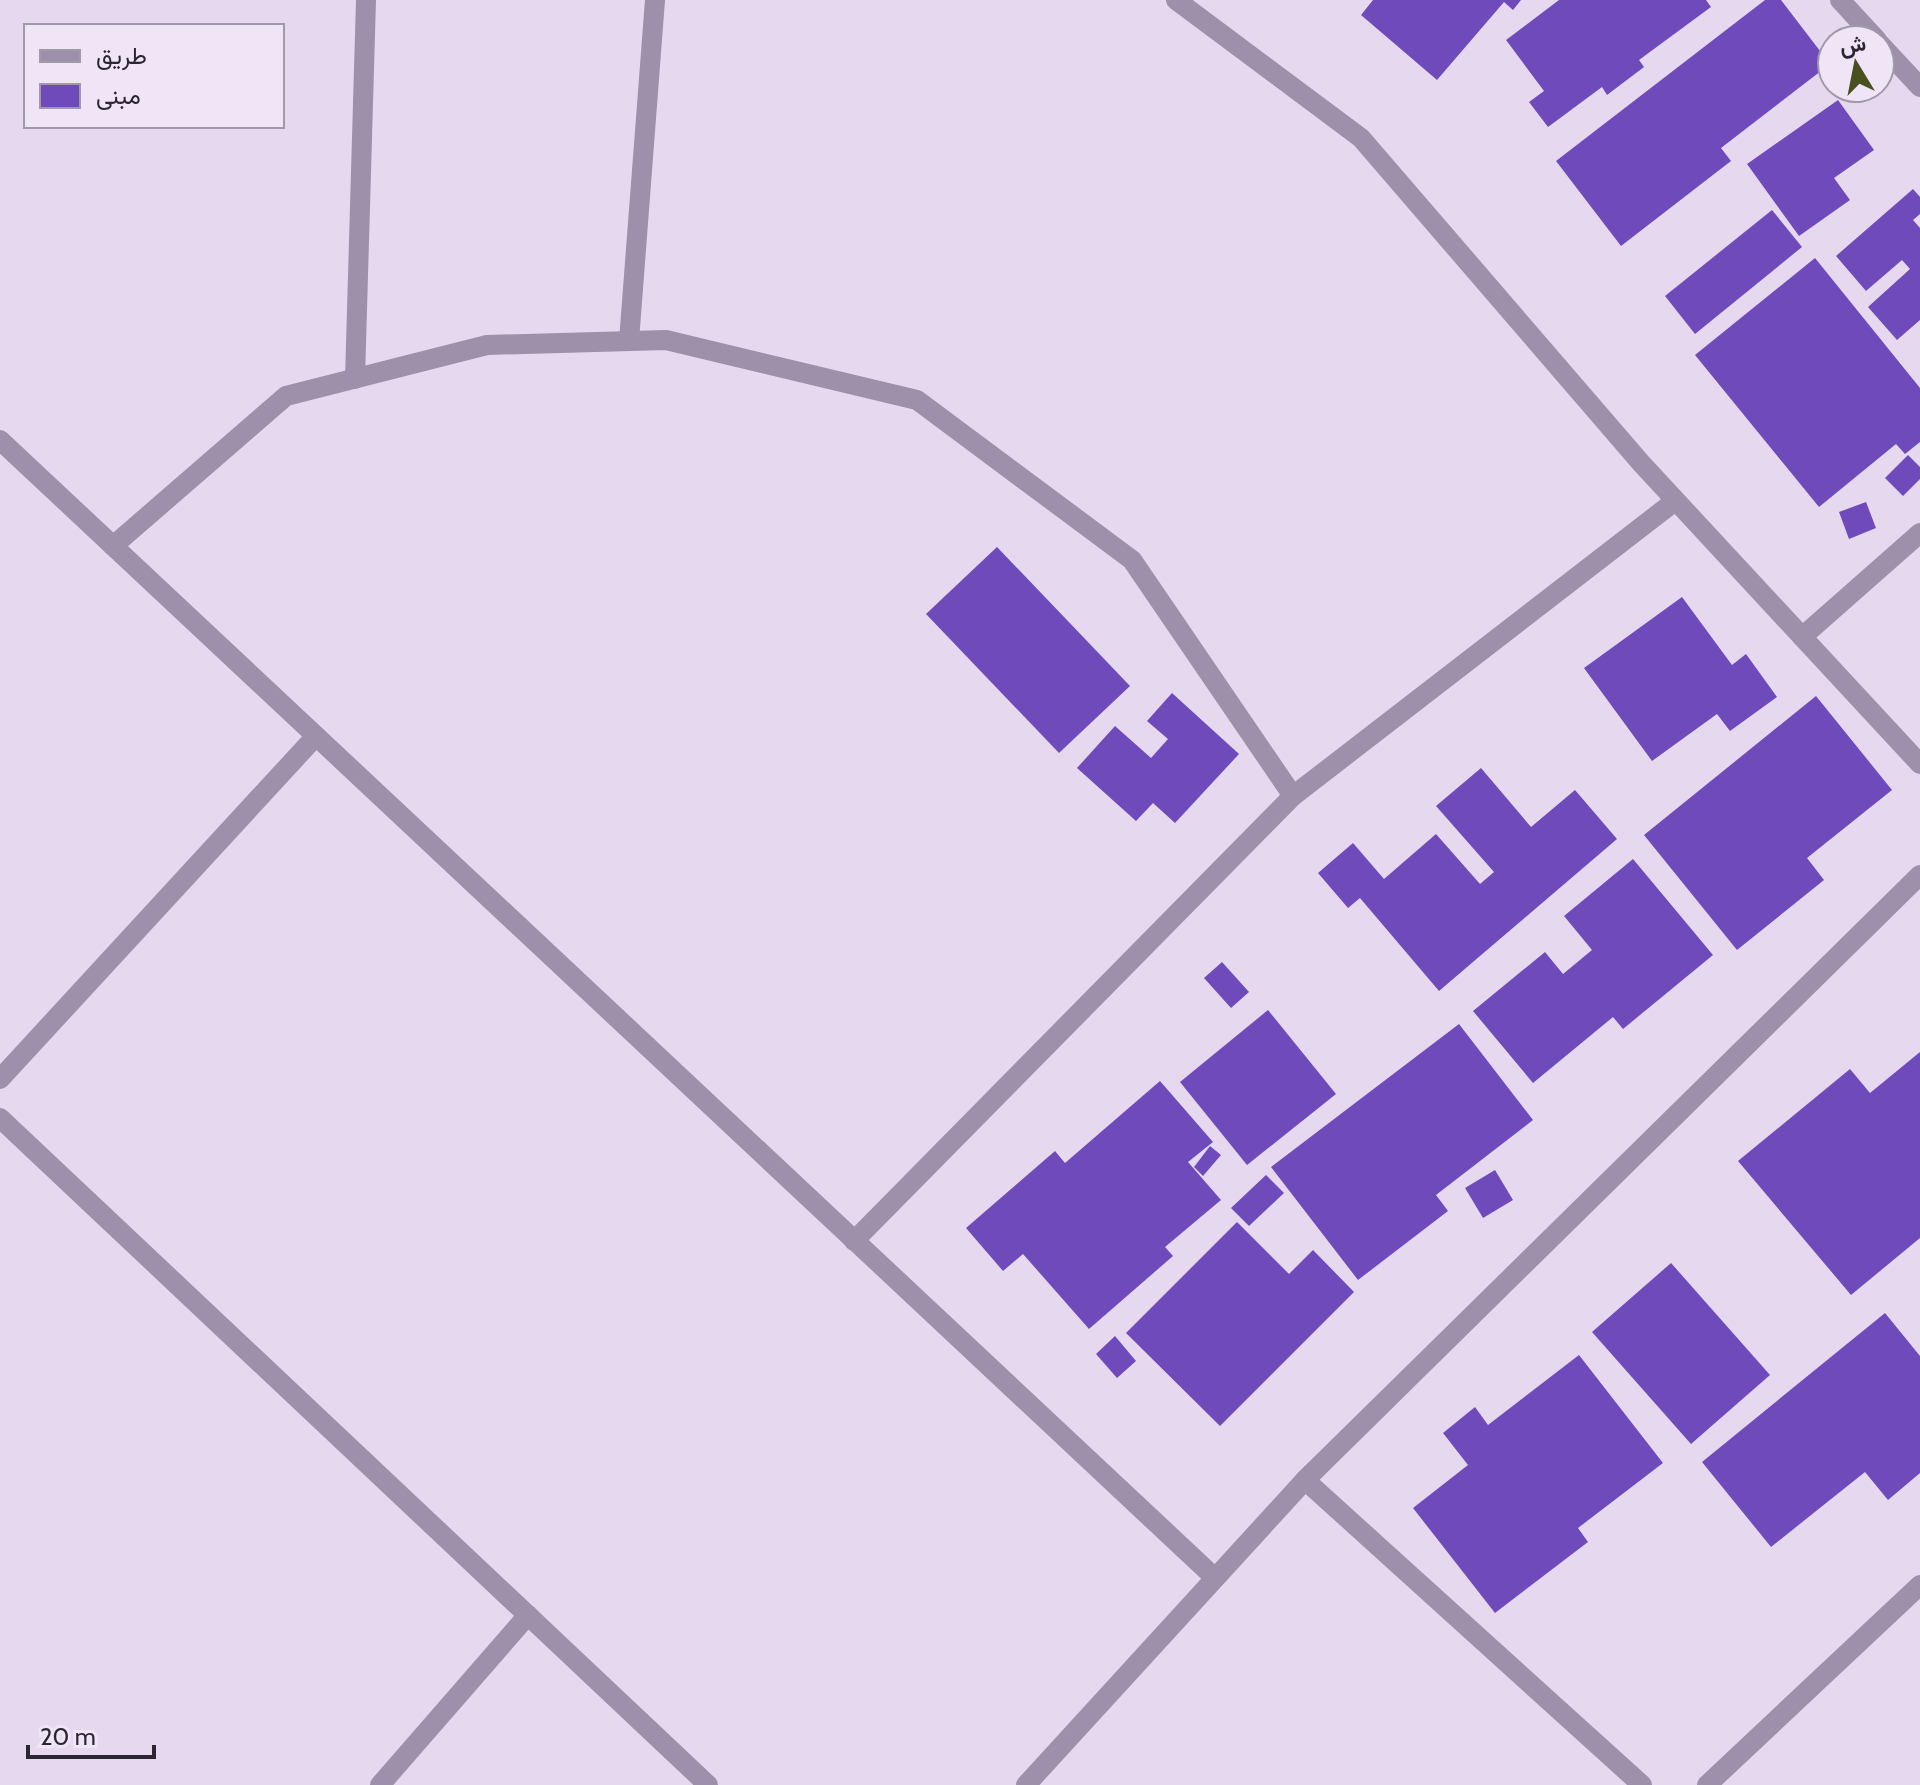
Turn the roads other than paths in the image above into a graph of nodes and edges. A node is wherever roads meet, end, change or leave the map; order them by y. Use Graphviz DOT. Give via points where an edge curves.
graph roads {
  1 [pos="366,0"];
  2 [pos="655,0"];
  3 [pos="1176,0"];
  4 [pos="1840,0"];
  5 [pos="1862,24"];
  6 [pos="1896,61"];
  7 [pos="1920,87"];
  8 [pos="629,341"];
  9 [pos="355,379"];
  10 [pos="0,440"];
  11 [pos="1675,501"];
  12 [pos="1920,533"];
  13 [pos="113,546"];
  14 [pos="1802,637"];
  15 [pos="316,736"];
  16 [pos="1920,764"];
  17 [pos="1293,796"];
  18 [pos="1920,875"];
  19 [pos="0,1079"];
  20 [pos="0,1118"];
  21 [pos="854,1241"];
  22 [pos="1305,1480"];
  23 [pos="1215,1578"];
  24 [pos="1920,1585"];
  25 [pos="528,1615"];
  26 [pos="380,1785"];
  27 [pos="708,1785"];
  28 [pos="1026,1785"];
  29 [pos="1642,1785"];
  30 [pos="1707,1785"];
  1 -- 9 [label="street"];
  2 -- 8 [label="street"];
  3 -- 11 [label="street" via="1361,138"];
  4 -- 5 [label="street"];
  6 -- 7 [label="street"];
  8 -- 9 [label="street" via="487,345"];
  8 -- 17 [label="street" via="666,340 917,400 1132,560"];
  9 -- 13 [label="street" via="286,396"];
  10 -- 13 [label="street"];
  11 -- 14 [label="street"];
  11 -- 17 [label="street"];
  12 -- 14 [label="street"];
  13 -- 15 [label="street"];
  14 -- 16 [label="street"];
  15 -- 19 [label="street"];
  15 -- 21 [label="street"];
  17 -- 21 [label="street"];
  18 -- 22 [label="street"];
  20 -- 25 [label="street"];
  21 -- 23 [label="street"];
  22 -- 23 [label="street"];
  22 -- 29 [label="street"];
  23 -- 28 [label="street"];
  24 -- 30 [label="street"];
  25 -- 26 [label="street"];
  25 -- 27 [label="street"];
}
